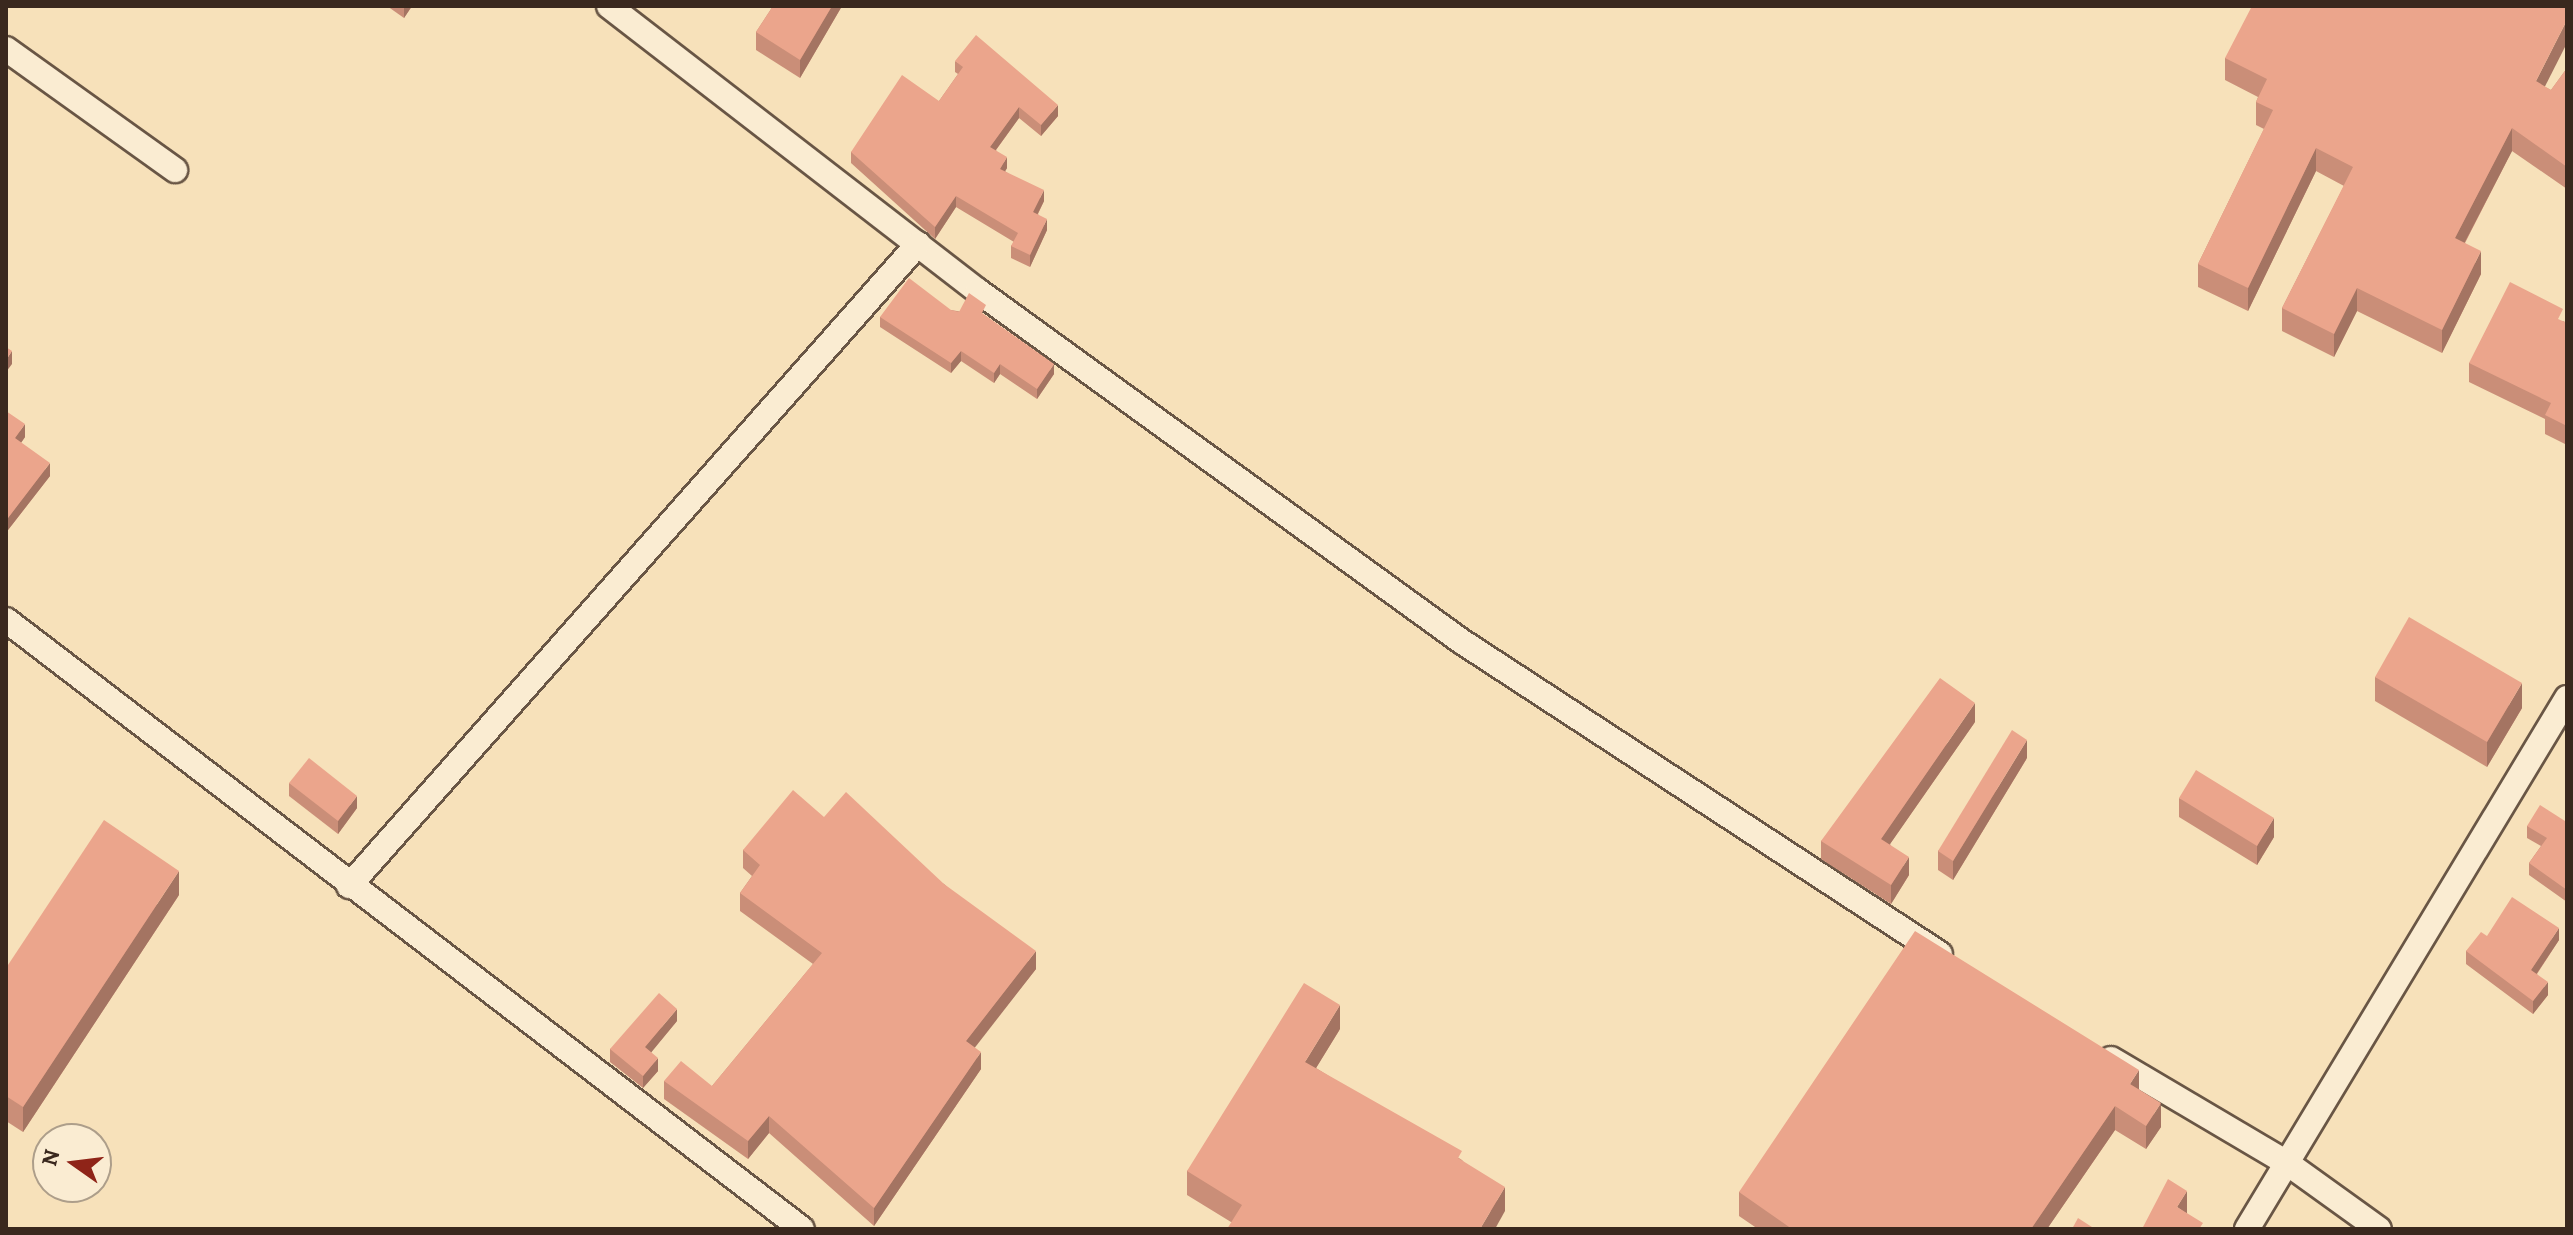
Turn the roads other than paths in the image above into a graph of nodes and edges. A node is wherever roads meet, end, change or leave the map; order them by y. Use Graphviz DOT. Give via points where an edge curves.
graph roads {
  1 [pos="609,6"];
  2 [pos="6,49"];
  3 [pos="175,170"];
  4 [pos="918,244"];
  5 [pos="6,620"];
  6 [pos="2567,698"];
  7 [pos="349,886"];
  8 [pos="1968,972"];
  9 [pos="2088,1045"];
  10 [pos="2287,1163"];
  11 [pos="802,1229"];
  12 [pos="2247,1229"];
  13 [pos="2379,1229"];
  1 -- 4 [label="street"];
  2 -- 3 [label="street"];
  4 -- 7 [label="street"];
  4 -- 8 [label="street" via="1552,704"];
  5 -- 7 [label="street"];
  6 -- 10 [label="street"];
  7 -- 11 [label="street"];
  9 -- 10 [label="street"];
  10 -- 12 [label="street"];
  10 -- 13 [label="street"];
}
